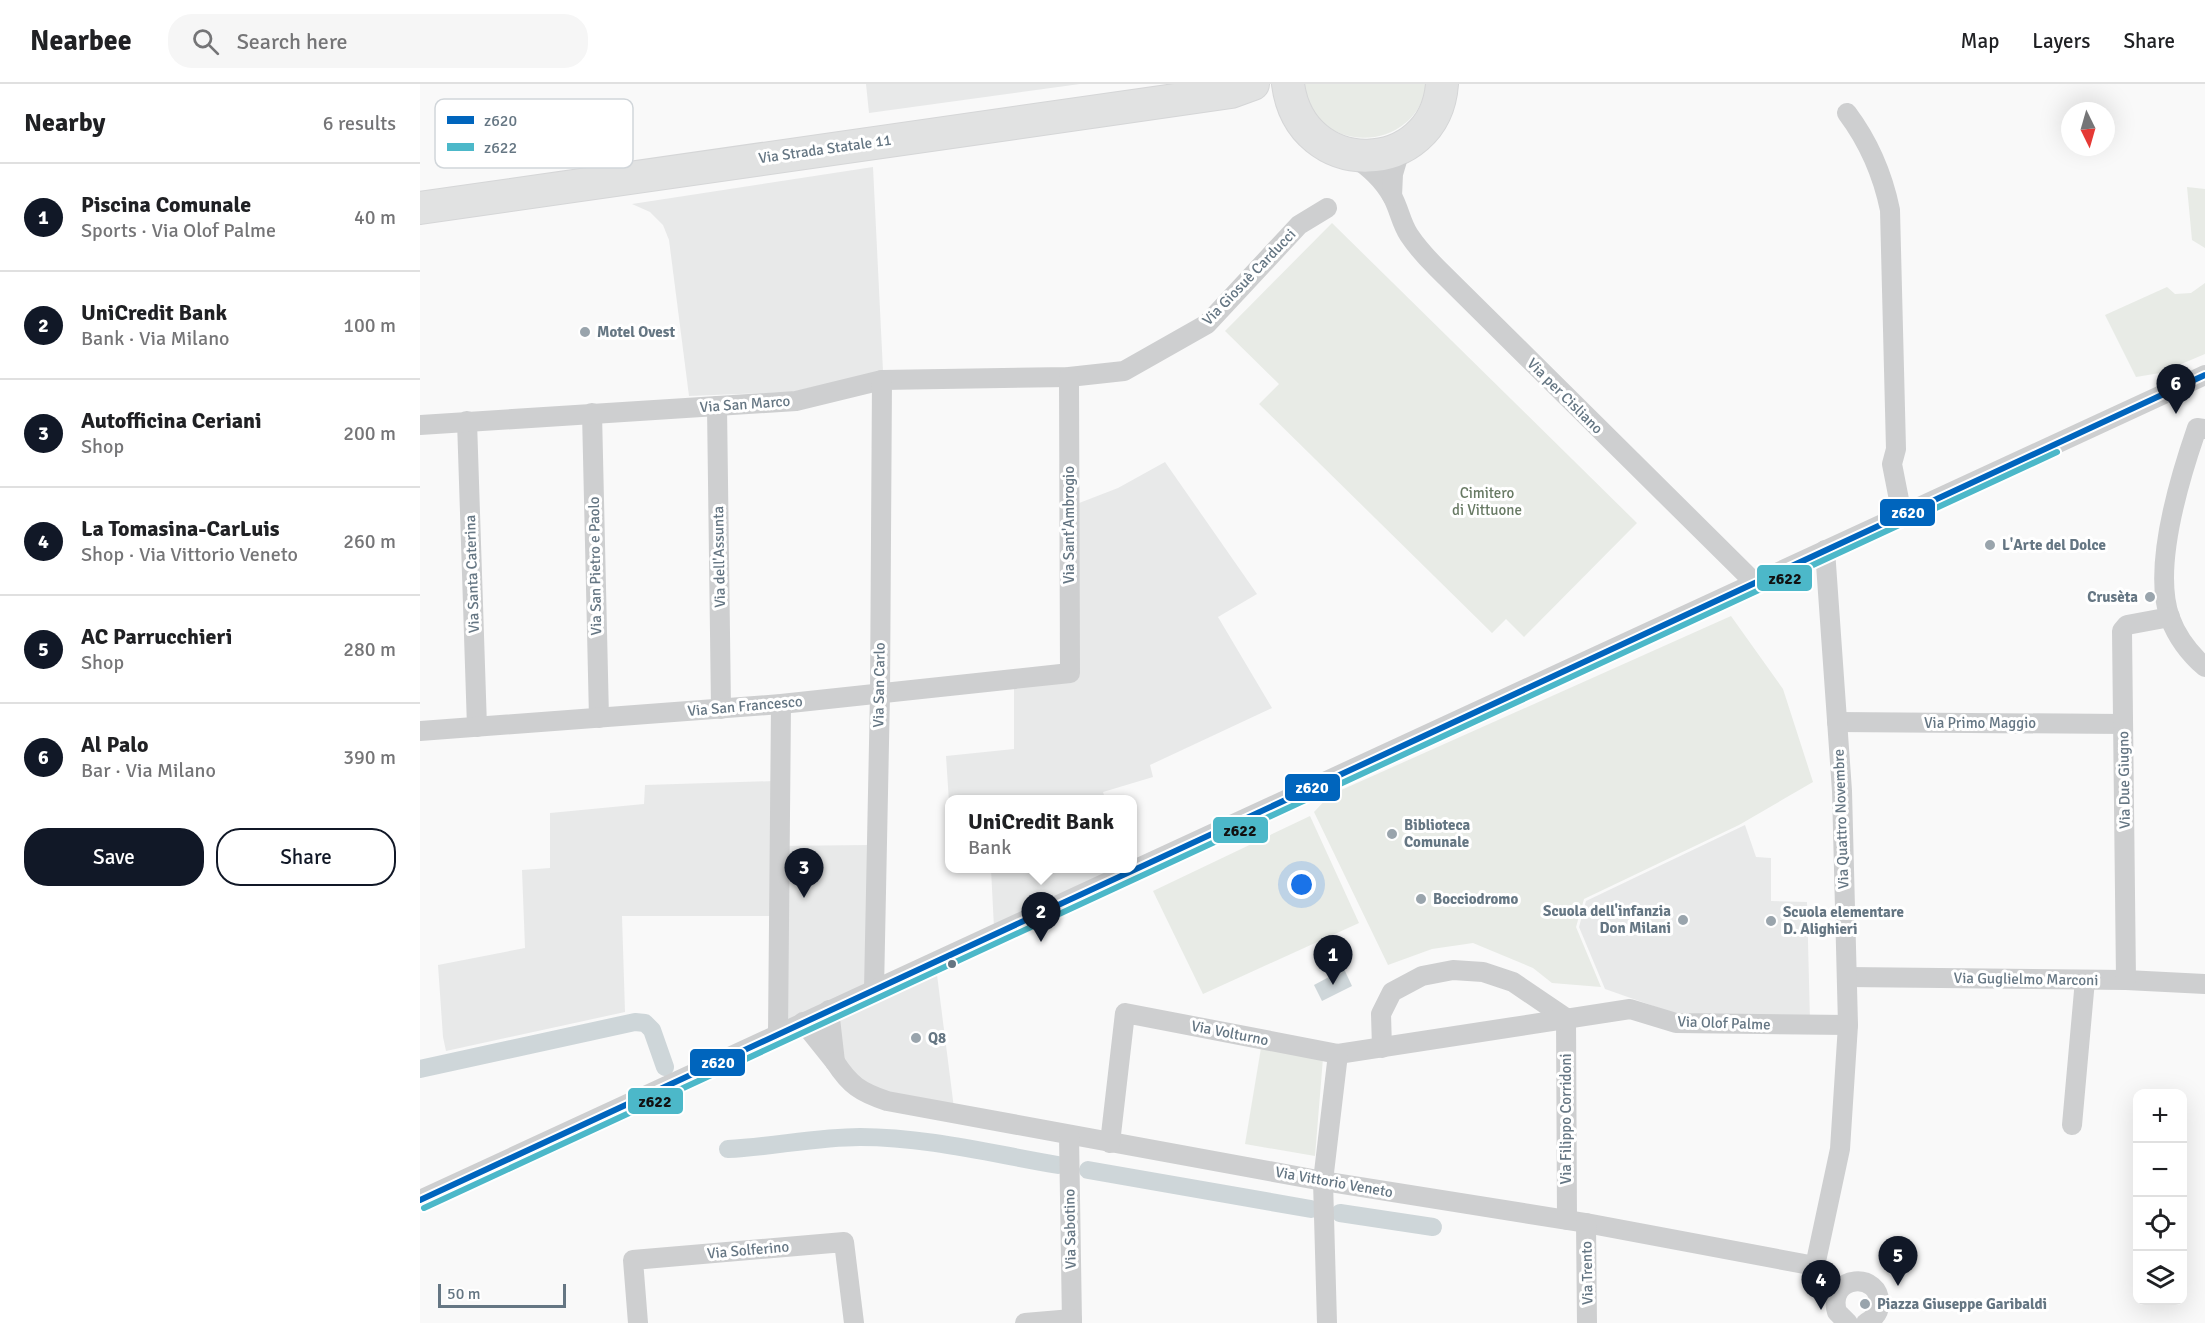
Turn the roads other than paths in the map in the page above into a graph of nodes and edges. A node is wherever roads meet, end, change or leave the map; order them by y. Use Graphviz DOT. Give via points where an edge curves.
graph roads {
  1 [pos="1288,84"];
  2 [pos="1242,88"];
  3 [pos="1444,88"];
  4 [pos="1847,113"];
  5 [pos="1297,117"];
  6 [pos="1401,147"];
  7 [pos="1350,155"];
  8 [pos="1392,196"];
  9 [pos="420,208"];
  10 [pos="1327,208"];
  11 [pos="2205,375"];
  12 [pos="1069,376"];
  13 [pos="882,380"];
  14 [pos="717,406"];
  15 [pos="592,414"];
  16 [pos="467,421"];
  17 [pos="420,425"];
  18 [pos="2205,429"];
  19 [pos="1902,515"];
  20 [pos="1825,550"];
  21 [pos="1755,583"];
  22 [pos="2170,617"];
  23 [pos="2205,667"];
  24 [pos="1070,673"];
  25 [pos="880,694"];
  26 [pos="781,704"];
  27 [pos="722,709"];
  28 [pos="599,718"];
  29 [pos="1837,722"];
  30 [pos="2123,724"];
  31 [pos="477,727"];
  32 [pos="420,731"];
  33 [pos="1137,869"];
  34 [pos="1127,873"];
  35 [pos="1846,977"];
  36 [pos="2085,980"];
  37 [pos="2126,980"];
  38 [pos="2205,984"];
  39 [pos="874,990"];
  40 [pos="829,1010"];
  41 [pos="1566,1018"];
  42 [pos="803,1022"];
  43 [pos="1848,1025"];
  44 [pos="778,1034"];
  45 [pos="1382,1048"];
  46 [pos="1338,1054"];
  47 [pos="835,1062"];
  48 [pos="2072,1125"];
  49 [pos="1069,1135"];
  50 [pos="1110,1143"];
  51 [pos="1323,1181"];
  52 [pos="420,1200"];
  53 [pos="1567,1220"];
  54 [pos="1586,1223"];
  55 [pos="1815,1266"];
  56 [pos="1839,1290"];
  57 [pos="1072,1321"];
  58 [pos="1869,1322"];
  59 [pos="638,1323"];
  60 [pos="854,1323"];
  61 [pos="1025,1323"];
  62 [pos="1327,1323"];
  63 [pos="1587,1323"];
  64 [pos="1848,1323"];
  1 -- 5 [label="main road, Via Strada Statale 11"];
  2 -- 5 [label="main road, Via Strada Statale 11"];
  2 -- 9 [label="main road, Via Strada Statale 11"];
  3 -- 6 [label="main road, Via Strada Statale 11" via="1433,116 1420,134"];
  4 -- 19 [label="street" via="1860,130 1890,210 1896,449 1892,464"];
  5 -- 7 [label="main road, Via Strada Statale 11" via="1311,135 1329,148"];
  6 -- 7 [label="main road, Via Strada Statale 11" via="1377,155"];
  6 -- 8 [label="street, Via per Cisliano"];
  7 -- 8 [label="street, Via per Cisliano" via="1369,167"];
  8 -- 21 [label="street, Via per Cisliano" via="1409,235 1437,268"];
  10 -- 12 [label="street, Via Giosuè Carducci" via="1299,225 1207,324 1124,371"];
  11 -- 19 [label="street"];
  12 -- 13 [label="street, Via San Marco"];
  12 -- 24 [label="street, Via Sant'Ambrogio"];
  13 -- 14 [label="street, Via San Marco" via="796,401"];
  13 -- 25 [label="street, Via San Carlo"];
  14 -- 15 [label="street, Via San Marco"];
  14 -- 27 [label="street, Via dell'Assunta"];
  15 -- 16 [label="street, Via San Marco"];
  15 -- 28 [label="street, Via San Pietro e Paolo"];
  16 -- 17 [label="street, Via San Marco"];
  16 -- 31 [label="street, Via Santa Caterina"];
  18 -- 22 [label="street" via="2197,428 2170,521 2164,587"];
  19 -- 20 [label="street"];
  20 -- 21 [label="street"];
  20 -- 29 [label="street, Via Quattro Novembre"];
  21 -- 33 [label="street"];
  22 -- 23 [label="street" via="2179,637"];
  22 -- 30 [label="street, Via Due Giugno" via="2127,625 2122,631"];
  24 -- 25 [label="street, Via San Francesco"];
  25 -- 26 [label="street, Via San Francesco"];
  25 -- 39 [label="street, Via San Carlo"];
  26 -- 27 [label="street, Via San Francesco"];
  26 -- 44 [label="street"];
  27 -- 28 [label="street, Via San Francesco"];
  28 -- 31 [label="street, Via San Francesco"];
  29 -- 30 [label="street, Via Primo Maggio"];
  29 -- 35 [label="street, Via Quattro Novembre"];
  30 -- 37 [label="street, Via Due Giugno"];
  31 -- 32 [label="street, Via San Francesco"];
  34 -- 39 [label="street"];
  35 -- 36 [label="street, Via Guglielmo Marconi"];
  35 -- 43 [label="street, Via Quattro Novembre"];
  36 -- 37 [label="street, Via Guglielmo Marconi"];
  36 -- 48 [label="street"];
  37 -- 38 [label="street, Via Guglielmo Marconi"];
  39 -- 40 [label="street"];
  40 -- 42 [label="street"];
  40 -- 47 [label="street"];
  41 -- 43 [label="street, Via Olof Palme" via="1630,1009 1676,1023"];
  41 -- 45 [label="street, Via Olof Palme"];
  41 -- 45 [label="street" via="1513,982 1483,972 1453,970 1422,976 1392,992 1381,1014"];
  41 -- 53 [label="street, Via Filippo Corridoni"];
  42 -- 44 [label="street"];
  42 -- 47 [label="street, Via Vittorio Veneto"];
  43 -- 55 [label="street, Via Quattro Novembre" via="1840,1149"];
  44 -- 52 [label="street"];
  45 -- 46 [label="street, Via Olof Palme"];
  46 -- 50 [label="street, Via Volturno" via="1125,1013"];
  46 -- 51 [label="street"];
  47 -- 49 [label="street, Via Vittorio Veneto" via="856,1088 887,1101"];
  49 -- 50 [label="street, Via Vittorio Veneto"];
  49 -- 57 [label="street, Via Sabotino"];
  50 -- 51 [label="street, Via Vittorio Veneto"];
  51 -- 53 [label="street, Via Vittorio Veneto"];
  51 -- 62 [label="street"];
  53 -- 54 [label="street, Via Vittorio Veneto"];
  54 -- 55 [label="street, Via Vittorio Veneto"];
  54 -- 63 [label="street, Via Trento"];
  55 -- 56 [label="street"];
  56 -- 58 [label="street" via="1857,1281 1875,1289 1879,1309"];
  56 -- 64 [label="street" via="1835,1305"];
  57 -- 61 [label="street"];
  59 -- 60 [label="street, Via Solferino" via="633,1260 844,1242"];
}
